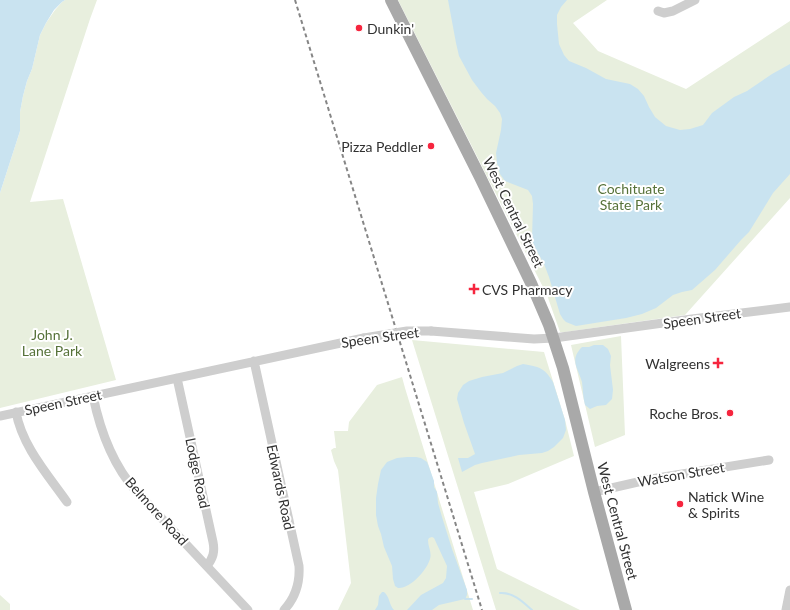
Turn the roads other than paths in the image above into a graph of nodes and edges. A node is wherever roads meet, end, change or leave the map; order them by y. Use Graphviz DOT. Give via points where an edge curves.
graph roads {
  1 [pos="391,0"];
  2 [pos="695,0"];
  3 [pos="658,11"];
  4 [pos="790,307"];
  5 [pos="554,338"];
  6 [pos="254,361"];
  7 [pos="177,378"];
  8 [pos="93,396"];
  9 [pos="16,412"];
  10 [pos="0,416"];
  11 [pos="769,460"];
  12 [pos="594,492"];
  13 [pos="67,502"];
  14 [pos="207,566"];
  15 [pos="790,590"];
  16 [pos="248,610"];
  17 [pos="284,610"];
  18 [pos="626,610"];
  19 [pos="786,610"];
  1 -- 5 [label="main road, West Central Street" via="531,283"];
  2 -- 3 [label="street" via="673,11"];
  4 -- 5 [label="street, Speen Street"];
  5 -- 6 [label="street, Speen Street, bridge" via="407,331"];
  5 -- 12 [label="main road, West Central Street"];
  6 -- 7 [label="street, Speen Street"];
  6 -- 17 [label="street, Edwards Road" via="299,566 298,586 293,599"];
  7 -- 8 [label="street, Speen Street"];
  7 -- 14 [label="street, Lodge Road" via="213,542 213,557"];
  8 -- 9 [label="street, Speen Street"];
  8 -- 14 [label="street, Belmore Road" via="106,444 126,480"];
  9 -- 10 [label="street, Speen Street"];
  9 -- 13 [label="street" via="28,446"];
  11 -- 12 [label="street, Watson Street" via="651,479"];
  12 -- 18 [label="main road, West Central Street"];
  14 -- 16 [label="street, Belmore Road"];
  15 -- 19 [label="street"];
}
